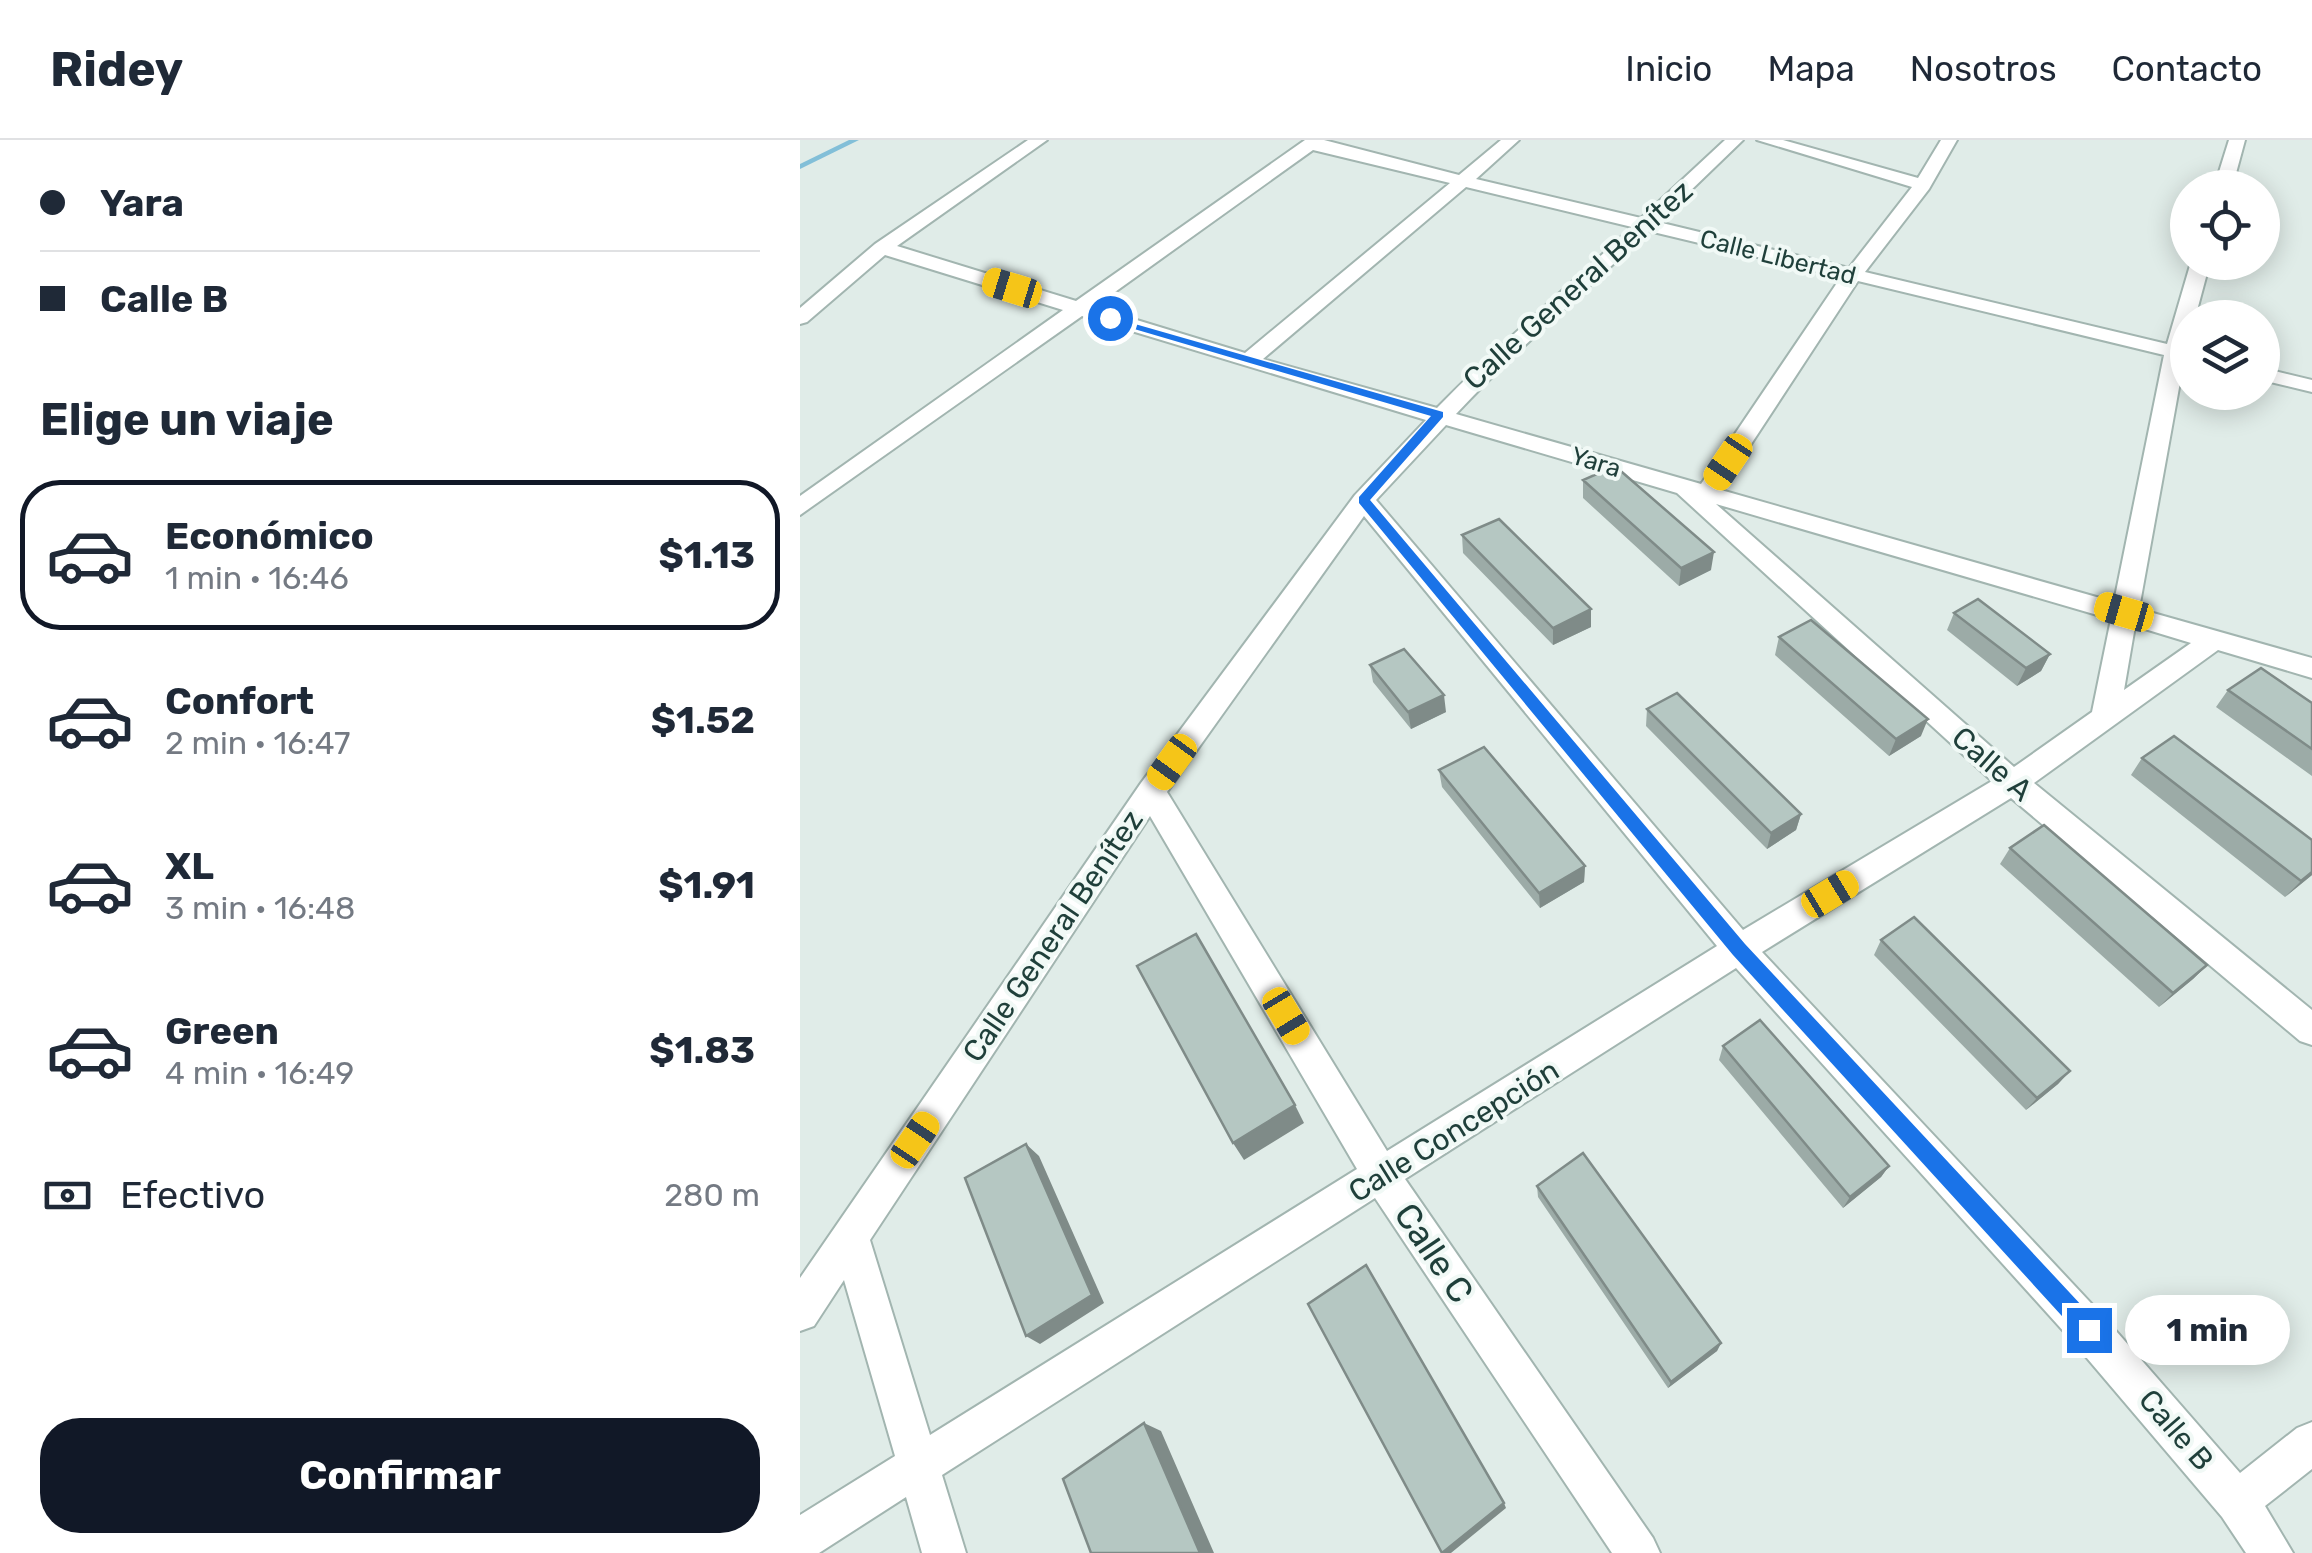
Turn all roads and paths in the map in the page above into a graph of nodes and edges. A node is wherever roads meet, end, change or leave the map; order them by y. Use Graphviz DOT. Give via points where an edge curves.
graph roads {
  1 [pos="1040,140"];
  2 [pos="1511,140"];
  3 [pos="1735,140"];
  4 [pos="1766,140"];
  5 [pos="1949,140"];
  6 [pos="2237,140"];
  7 [pos="1313,142"];
  8 [pos="2228,170"];
  9 [pos="1459,183"];
  10 [pos="1924,185"];
  11 [pos="1646,225"];
  12 [pos="882,248"];
  13 [pos="1852,276"];
  14 [pos="1076,308"];
  15 [pos="800,318"];
  16 [pos="2170,350"];
  17 [pos="1248,361"];
  18 [pos="2280,378"];
  19 [pos="2312,386"];
  20 [pos="2170,403"];
  21 [pos="1439,415"];
  22 [pos="1694,490"];
  23 [pos="1364,500"];
  24 [pos="800,506"];
  25 [pos="2124,612"];
  26 [pos="2215,639"];
  27 [pos="2312,668"];
  28 [pos="2106,717"];
  29 [pos="2013,783"];
  30 [pos="1151,792"];
  31 [pos="1739,949"];
  32 [pos="2312,1030"];
  33 [pos="1382,1177"];
  34 [pos="850,1235"];
  35 [pos="800,1312"];
  36 [pos="2312,1443"];
  37 [pos="917,1469"];
  38 [pos="2237,1502"];
  39 [pos="800,1540"];
  40 [pos="944,1553"];
  41 [pos="1638,1553"];
  42 [pos="2271,1553"];
  1 -- 12 [label="street"];
  2 -- 9 [label="street"];
  3 -- 11 [label="street, Calle General Benítez"];
  4 -- 10 [label="street"];
  5 -- 10 [label="street"];
  6 -- 8 [label="street"];
  7 -- 9 [label="street, Calle Libertad"];
  7 -- 14 [label="street"];
  9 -- 11 [label="street, Calle Libertad"];
  9 -- 17 [label="street"];
  10 -- 13 [label="street"];
  11 -- 13 [label="street, Calle Libertad"];
  11 -- 21 [label="street, Calle General Benítez"];
  12 -- 14 [label="street, Yara"];
  12 -- 15 [label="street"];
  13 -- 16 [label="street, Calle Libertad"];
  13 -- 22 [label="street"];
  14 -- 17 [label="street, Yara"];
  14 -- 24 [label="street"];
  17 -- 21 [label="street, Yara"];
  18 -- 19 [label="street"];
  20 -- 25 [label="street"];
  21 -- 22 [label="street, Yara"];
  21 -- 23 [label="street, Calle General Benítez"];
  22 -- 25 [label="street, Yara"];
  22 -- 29 [label="street, Calle A"];
  23 -- 30 [label="street, Calle General Benítez"];
  23 -- 31 [label="street, Calle B"];
  25 -- 26 [label="street, Yara"];
  25 -- 28 [label="street"];
  26 -- 27 [label="street, Yara"];
  26 -- 28 [label="street, Calle Concepción"];
  28 -- 29 [label="street, Calle Concepción"];
  29 -- 31 [label="street, Calle Concepción"];
  29 -- 32 [label="street, Calle A"];
  30 -- 33 [label="street, Calle C"];
  30 -- 34 [label="street, Calle General Benítez"];
  31 -- 33 [label="street, Calle Concepción"];
  31 -- 38 [label="street, Calle B" via="2089,1330"];
  33 -- 37 [label="street, Calle Concepción"];
  33 -- 41 [label="street, Calle C"];
  34 -- 35 [label="street, Calle General Benítez"];
  34 -- 37 [label="street"];
  36 -- 38 [label="street"];
  37 -- 39 [label="street, Calle Concepción"];
  37 -- 40 [label="street"];
  38 -- 42 [label="street, Calle B"];
}
